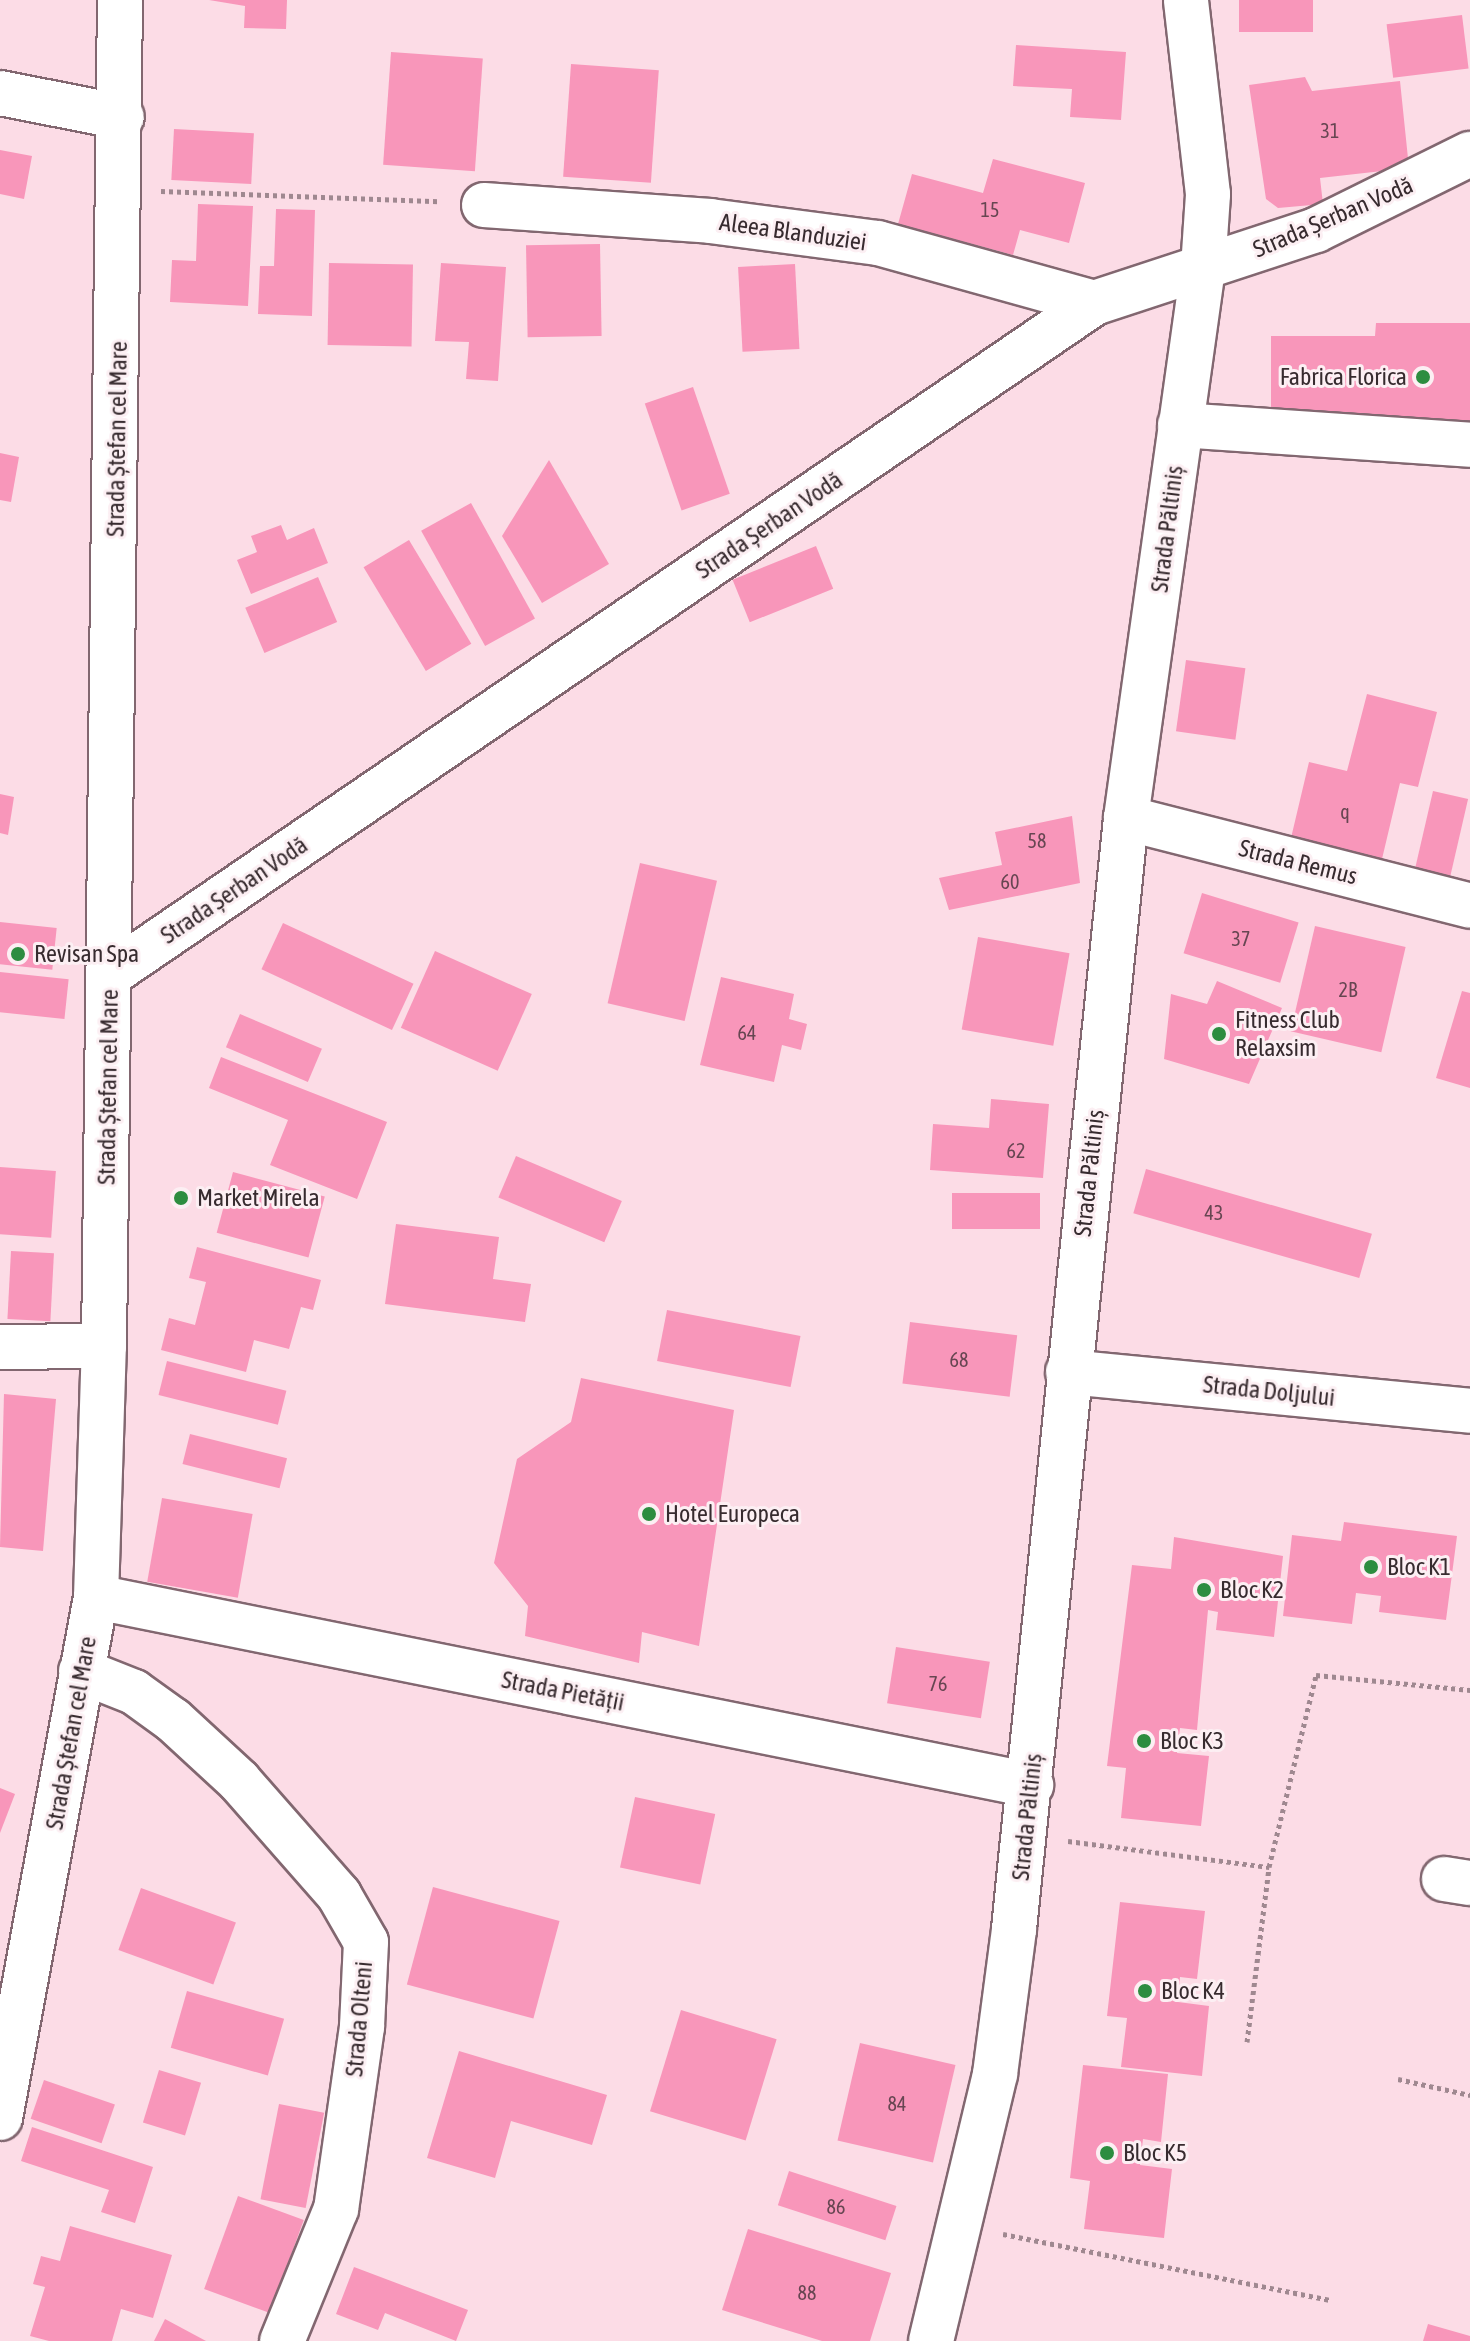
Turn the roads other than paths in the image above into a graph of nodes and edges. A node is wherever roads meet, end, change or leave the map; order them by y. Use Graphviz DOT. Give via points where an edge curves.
graph roads {
  1 [pos="120,0"];
  2 [pos="1186,0"];
  3 [pos="0,93"];
  4 [pos="122,117"];
  5 [pos="1470,154"];
  6 [pos="484,205"];
  7 [pos="1203,268"];
  8 [pos="1094,303"];
  9 [pos="1180,425"];
  10 [pos="1470,445"];
  11 [pos="1126,818"];
  12 [pos="1470,906"];
  13 [pos="109,975"];
  14 [pos="104,1346"];
  15 [pos="0,1347"];
  16 [pos="1068,1372"];
  17 [pos="1470,1411"];
  18 [pos="96,1597"];
  19 [pos="81,1671"];
  20 [pos="1031,1785"];
  21 [pos="0,2118"];
  22 [pos="282,2341"];
  23 [pos="931,2341"];
  1 -- 4 [label="street, Strada Ștefan cel Mare"];
  2 -- 7 [label="street, Strada Păltiniș" via="1208,194"];
  3 -- 4 [label="street"];
  4 -- 13 [label="street, Strada Ștefan cel Mare"];
  5 -- 7 [label="street, Strada Șerban Vodă" via="1316,230"];
  6 -- 8 [label="street, Aleea Blanduziei" via="710,221 878,243"];
  7 -- 8 [label="street, Strada Șerban Vodă"];
  7 -- 9 [label="street, Strada Păltiniș"];
  8 -- 13 [label="street, Strada Șerban Vodă"];
  9 -- 10 [label="street"];
  9 -- 11 [label="street, Strada Păltiniș"];
  11 -- 12 [label="street, Strada Remus"];
  11 -- 16 [label="street, Strada Păltiniș"];
  13 -- 14 [label="street, Strada Ștefan cel Mare"];
  14 -- 15 [label="street"];
  14 -- 18 [label="street, Strada Ștefan cel Mare"];
  16 -- 17 [label="street, Strada Doljului"];
  16 -- 20 [label="street, Strada Păltiniș"];
  18 -- 19 [label="street, Strada Ștefan cel Mare"];
  18 -- 20 [label="street, Strada Pietății"];
  19 -- 21 [label="street, Strada Ștefan cel Mare"];
  19 -- 22 [label="street, Strada Olteni" via="134,1692 239,1781 339,1895 366,1942 362,2027 336,2209"];
  20 -- 23 [label="street, Strada Păltiniș" via="995,2074"];
}
